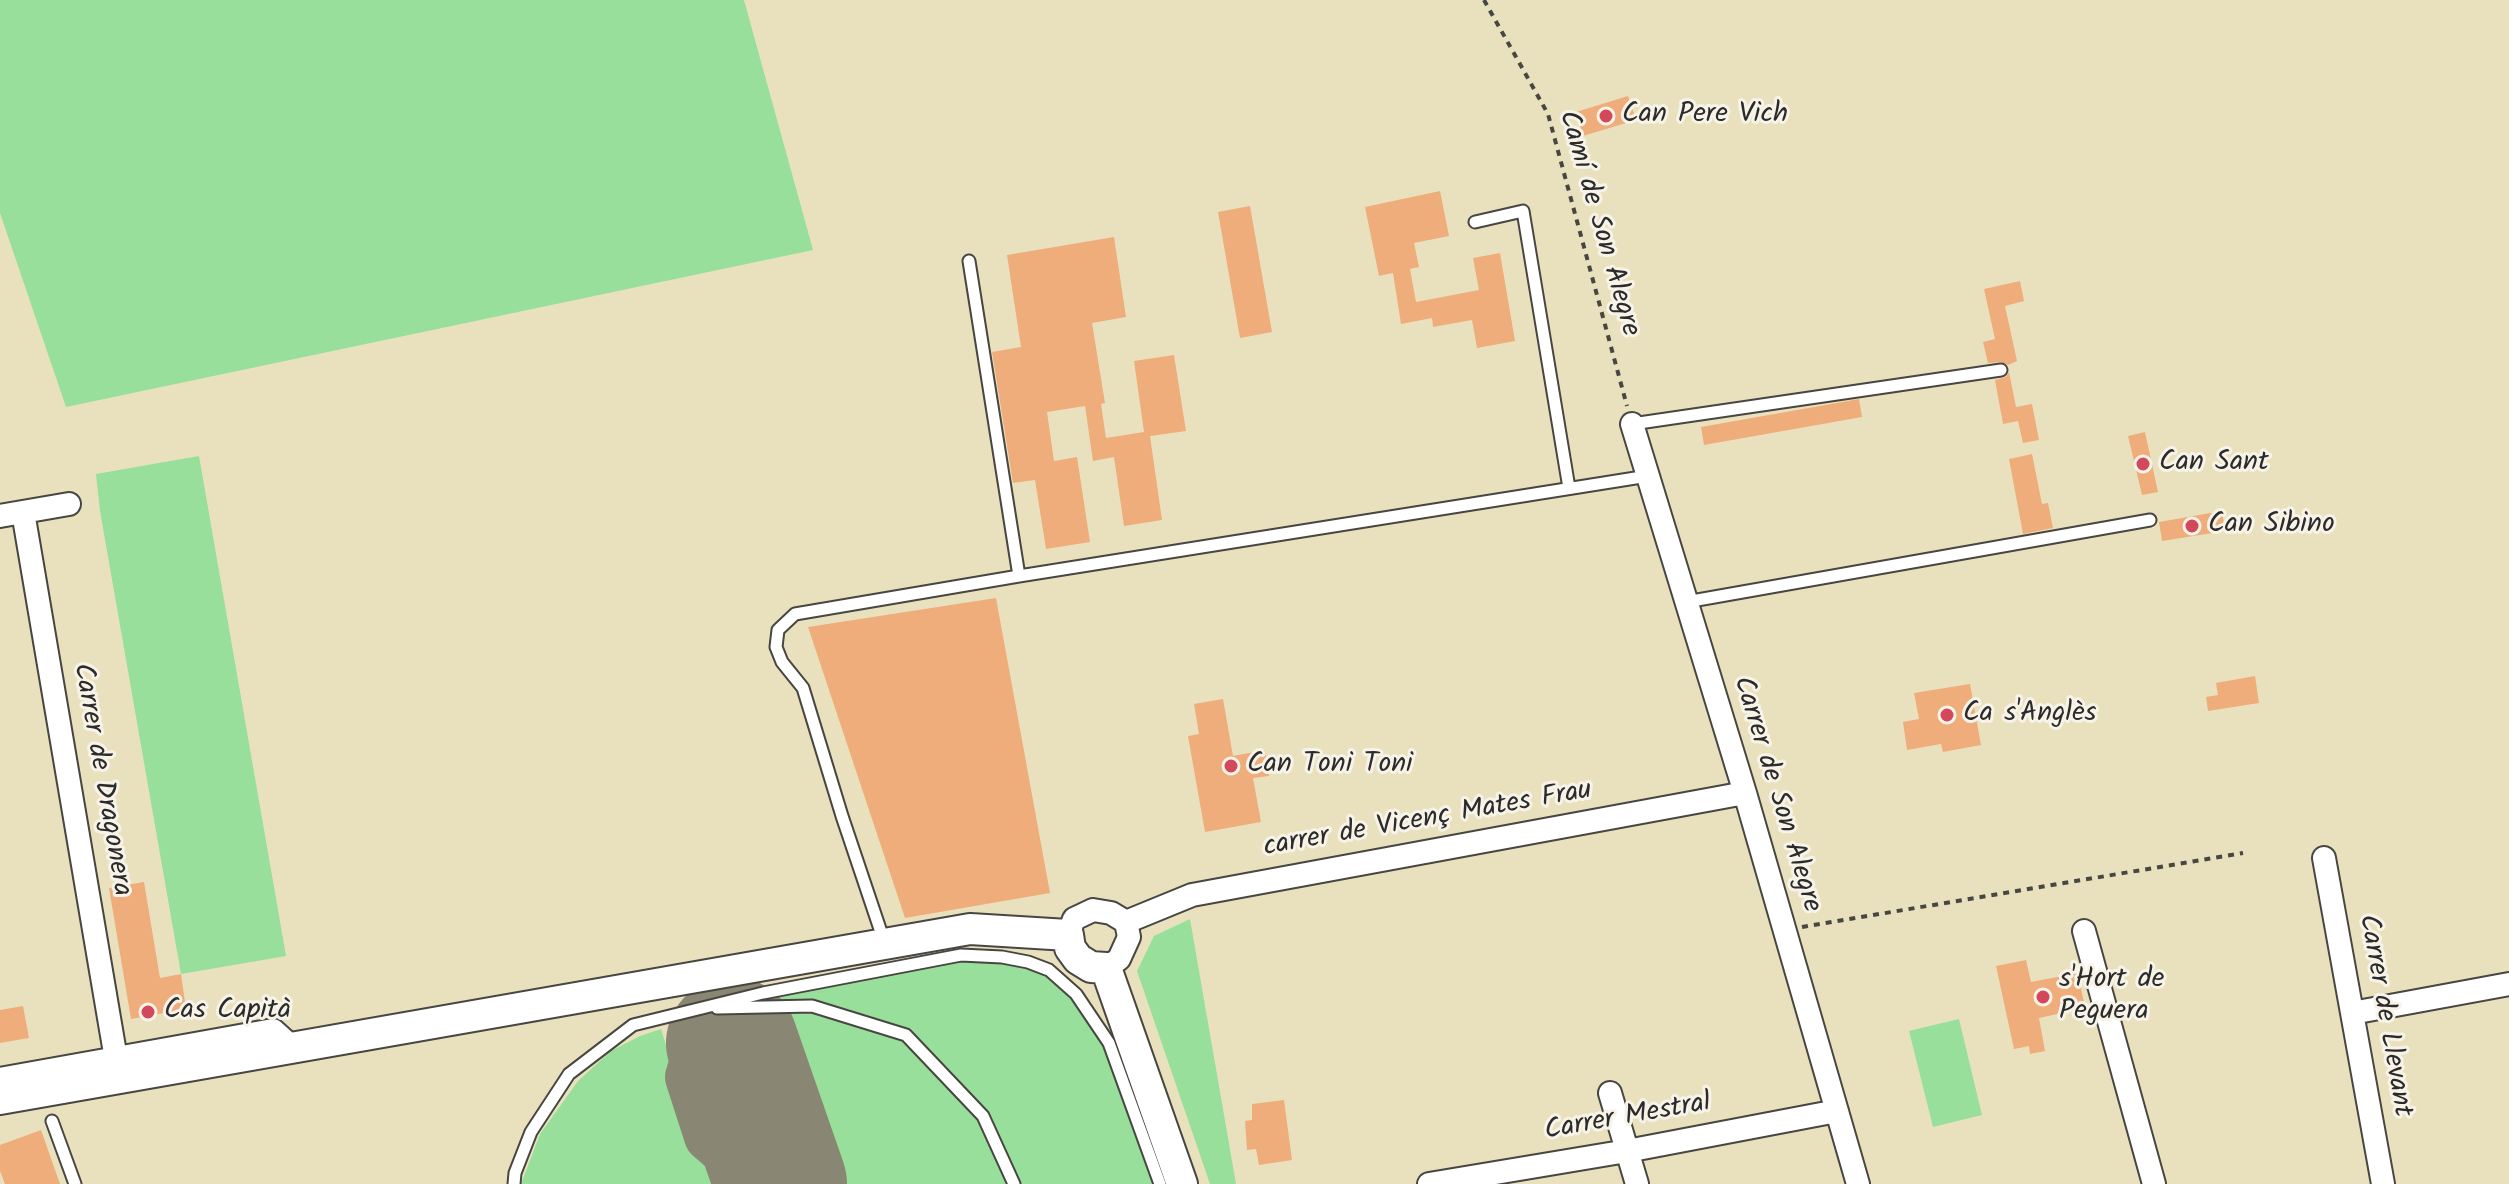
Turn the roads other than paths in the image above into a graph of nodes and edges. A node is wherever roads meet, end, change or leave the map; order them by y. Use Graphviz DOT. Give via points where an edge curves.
graph roads {
  1 [pos="1475,222"];
  2 [pos="969,261"];
  3 [pos="2001,370"];
  4 [pos="1632,424"];
  5 [pos="1648,476"];
  6 [pos="1569,488"];
  7 [pos="69,504"];
  8 [pos="23,512"];
  9 [pos="0,516"];
  10 [pos="2150,520"];
  11 [pos="1019,576"];
  12 [pos="1686,602"];
  13 [pos="1745,793"];
  14 [pos="2324,858"];
  15 [pos="1126,922"];
  16 [pos="2084,931"];
  17 [pos="1068,935"];
  18 [pos="885,945"];
  19 [pos="1106,968"];
  20 [pos="2509,984"];
  21 [pos="689,1009"];
  22 [pos="2352,1013"];
  23 [pos="283,1040"];
  24 [pos="116,1059"];
  25 [pos="0,1079"];
  26 [pos="1610,1093"];
  27 [pos="0,1099"];
  28 [pos="1837,1111"];
  29 [pos="52,1121"];
  30 [pos="1627,1151"];
  31 [pos="75,1184"];
  32 [pos="514,1184"];
  33 [pos="1014,1184"];
  34 [pos="1160,1184"];
  35 [pos="1182,1184"];
  36 [pos="1429,1184"];
  37 [pos="1637,1184"];
  38 [pos="1858,1184"];
  39 [pos="2154,1184"];
  40 [pos="2383,1184"];
  1 -- 6 [label="lane" via="1523,211"];
  2 -- 11 [label="lane"];
  3 -- 4 [label="lane"];
  4 -- 5 [label="street, Carrer de Son Alegre"];
  5 -- 6 [label="lane"];
  5 -- 12 [label="street, Carrer de Son Alegre"];
  6 -- 11 [label="lane"];
  7 -- 8 [label="street"];
  8 -- 9 [label="street"];
  8 -- 24 [label="street, Carrer de Dragonera"];
  10 -- 12 [label="lane"];
  11 -- 18 [label="lane" via="795,614 778,630 776,647 803,688"];
  12 -- 13 [label="street, Carrer de Son Alegre"];
  13 -- 15 [label="street, carrer de Vicenç Mates Frau" via="1192,895"];
  13 -- 28 [label="street, Carrer de Son Alegre"];
  14 -- 22 [label="street, Carrer de Llevant"];
  15 -- 17 [label="street" via="1093,910 1074,919"];
  15 -- 19 [label="street" via="1129,937 1119,959"];
  16 -- 39 [label="street"];
  17 -- 18 [label="street" via="970,929"];
  17 -- 19 [label="street" via="1078,959"];
  18 -- 23 [label="street"];
  19 -- 35 [label="street"];
  20 -- 22 [label="street"];
  21 -- 32 [label="lane" via="633,1025 569,1074 531,1132"];
  21 -- 33 [label="lane" via="812,1006 906,1035 983,1116"];
  21 -- 34 [label="lane" via="961,955 1028,962 1049,970 1090,1011 1109,1043"];
  22 -- 40 [label="street, Carrer de Llevant"];
  23 -- 24 [label="street" via="201,1043"];
  23 -- 27 [label="street"];
  24 -- 25 [label="street"];
  26 -- 30 [label="street"];
  28 -- 30 [label="street, Carrer Mestral"];
  28 -- 38 [label="street, Carrer de Son Alegre"];
  29 -- 31 [label="lane"];
  30 -- 36 [label="street, Carrer Mestral"];
  30 -- 37 [label="street"];
}
